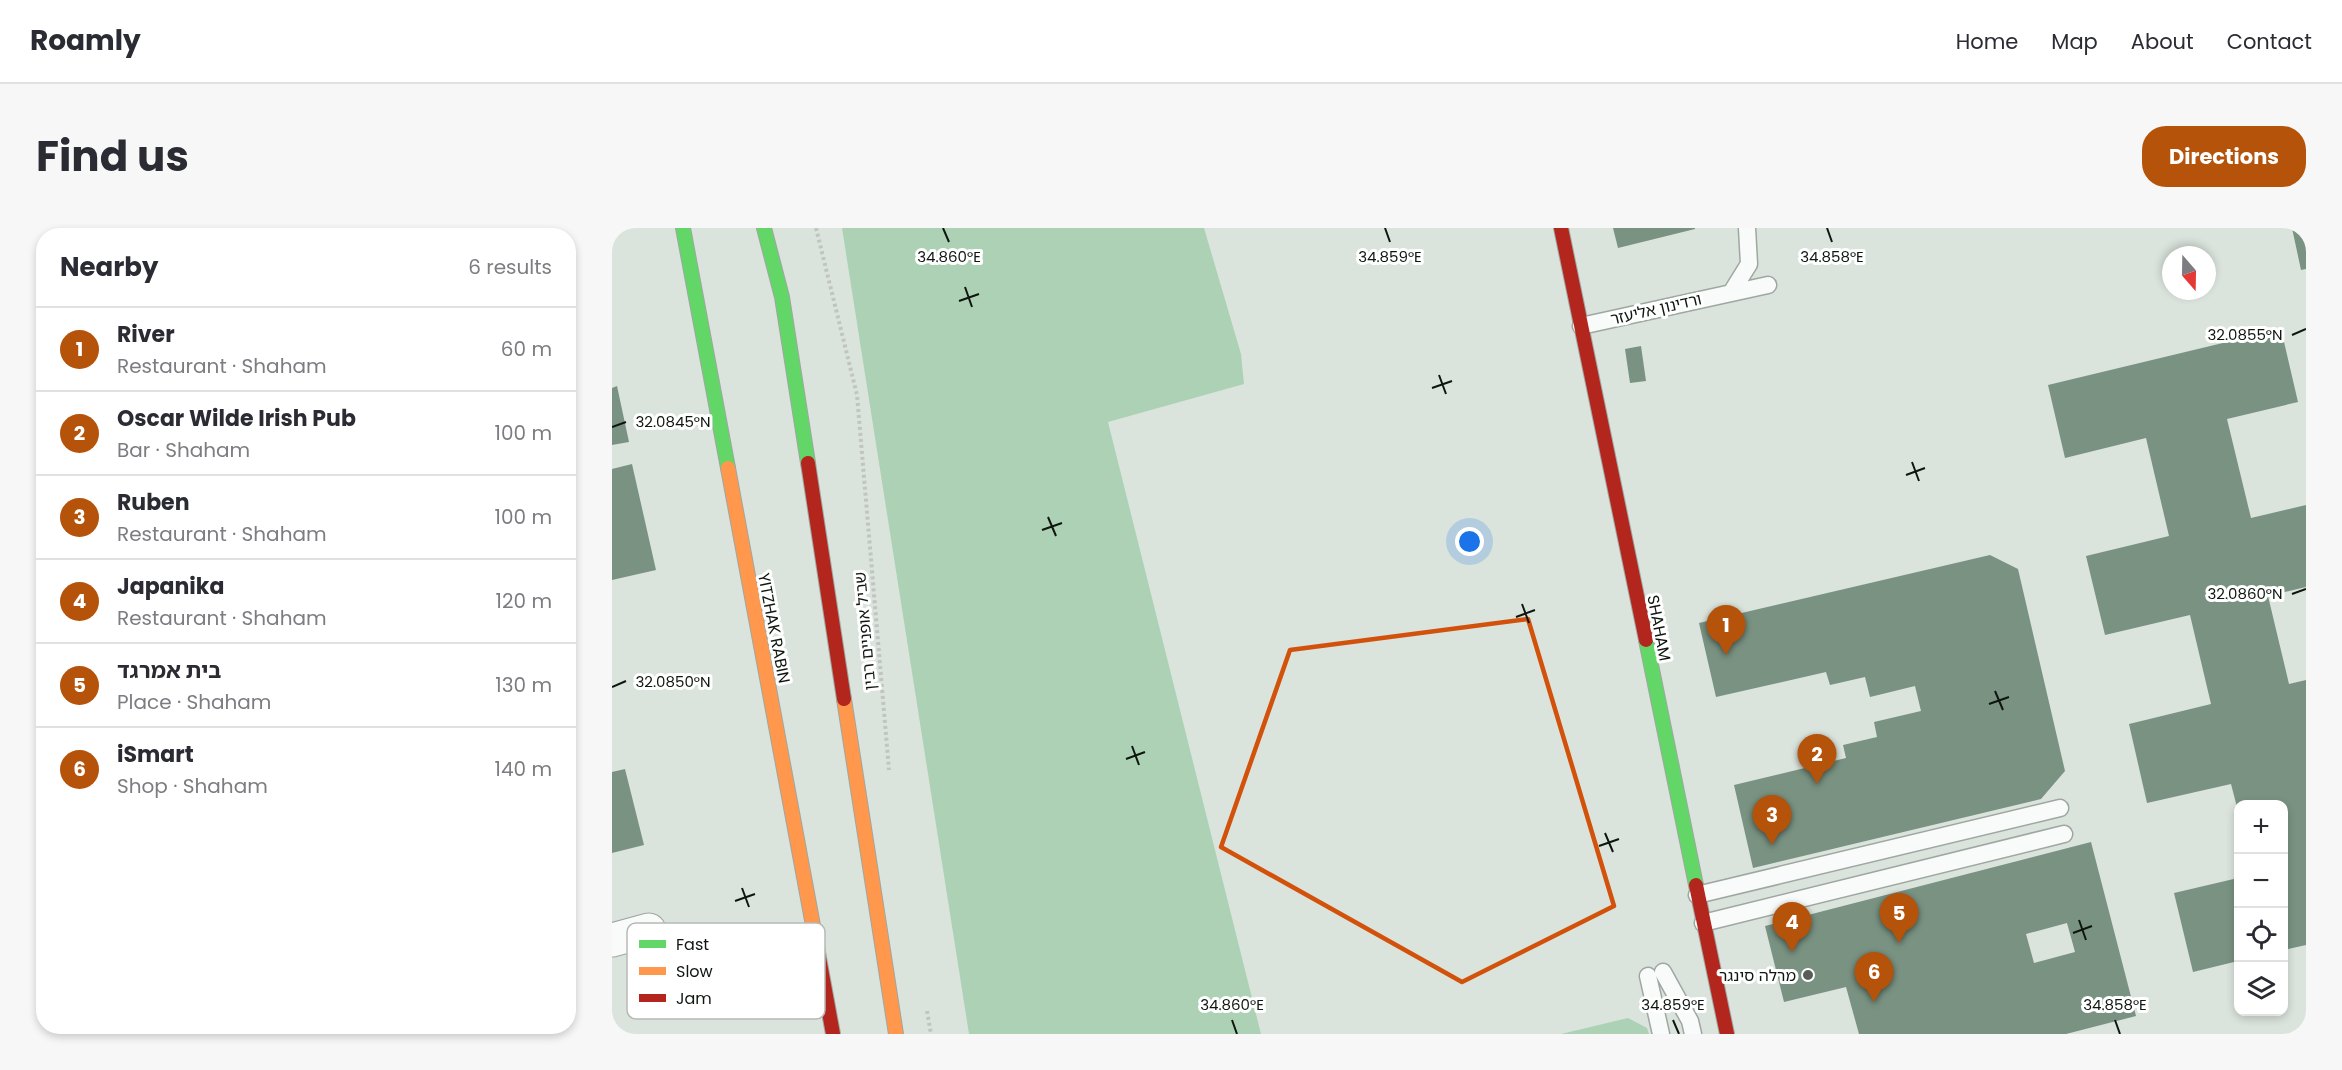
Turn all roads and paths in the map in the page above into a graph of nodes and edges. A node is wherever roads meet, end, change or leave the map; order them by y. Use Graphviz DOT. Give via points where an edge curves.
graph roads {
  1 [pos="683,228"];
  2 [pos="764,228"];
  3 [pos="816,228"];
  4 [pos="1561,228"];
  5 [pos="1747,228"];
  6 [pos="780,237"];
  7 [pos="1768,285"];
  8 [pos="1731,293"];
  9 [pos="782,297"];
  10 [pos="1581,326"];
  11 [pos="890,782"];
  12 [pos="2060,808"];
  13 [pos="2064,834"];
  14 [pos="1697,895"];
  15 [pos="811,923"];
  16 [pos="1703,923"];
  17 [pos="627,936"];
  18 [pos="612,940"];
  19 [pos="825,996"];
  20 [pos="925,1000"];
  21 [pos="832,1034"];
  22 [pos="896,1034"];
  23 [pos="931,1034"];
  24 [pos="1661,1034"];
  25 [pos="1693,1034"];
  26 [pos="1727,1034"];
  1 -- 15 [label="main road, YITZHAK RABIN"];
  2 -- 9 [label="main road"];
  3 -- 11 [label="path, שביל אופניים רבין" via="857,395"];
  4 -- 10 [label="main road, SHAHAM"];
  5 -- 8 [label="lane" via="1749,264"];
  6 -- 9 [label="main road"];
  7 -- 8 [label="lane, ורדינון אליעזר"];
  8 -- 10 [label="lane, ורדינון אליעזר"];
  9 -- 22 [label="main road"];
  10 -- 14 [label="main road, SHAHAM"];
  12 -- 14 [label="lane"];
  13 -- 16 [label="lane"];
  14 -- 16 [label="main road, SHAHAM"];
  16 -- 26 [label="main road, SHAHAM"];
  17 -- 18 [label="street"];
  19 -- 21 [label="main road, YITZHAK RABIN"];
  20 -- 23 [label="path"];
  24 -- 25 [label="lane" via="1655,974 1690,1021"];
}
